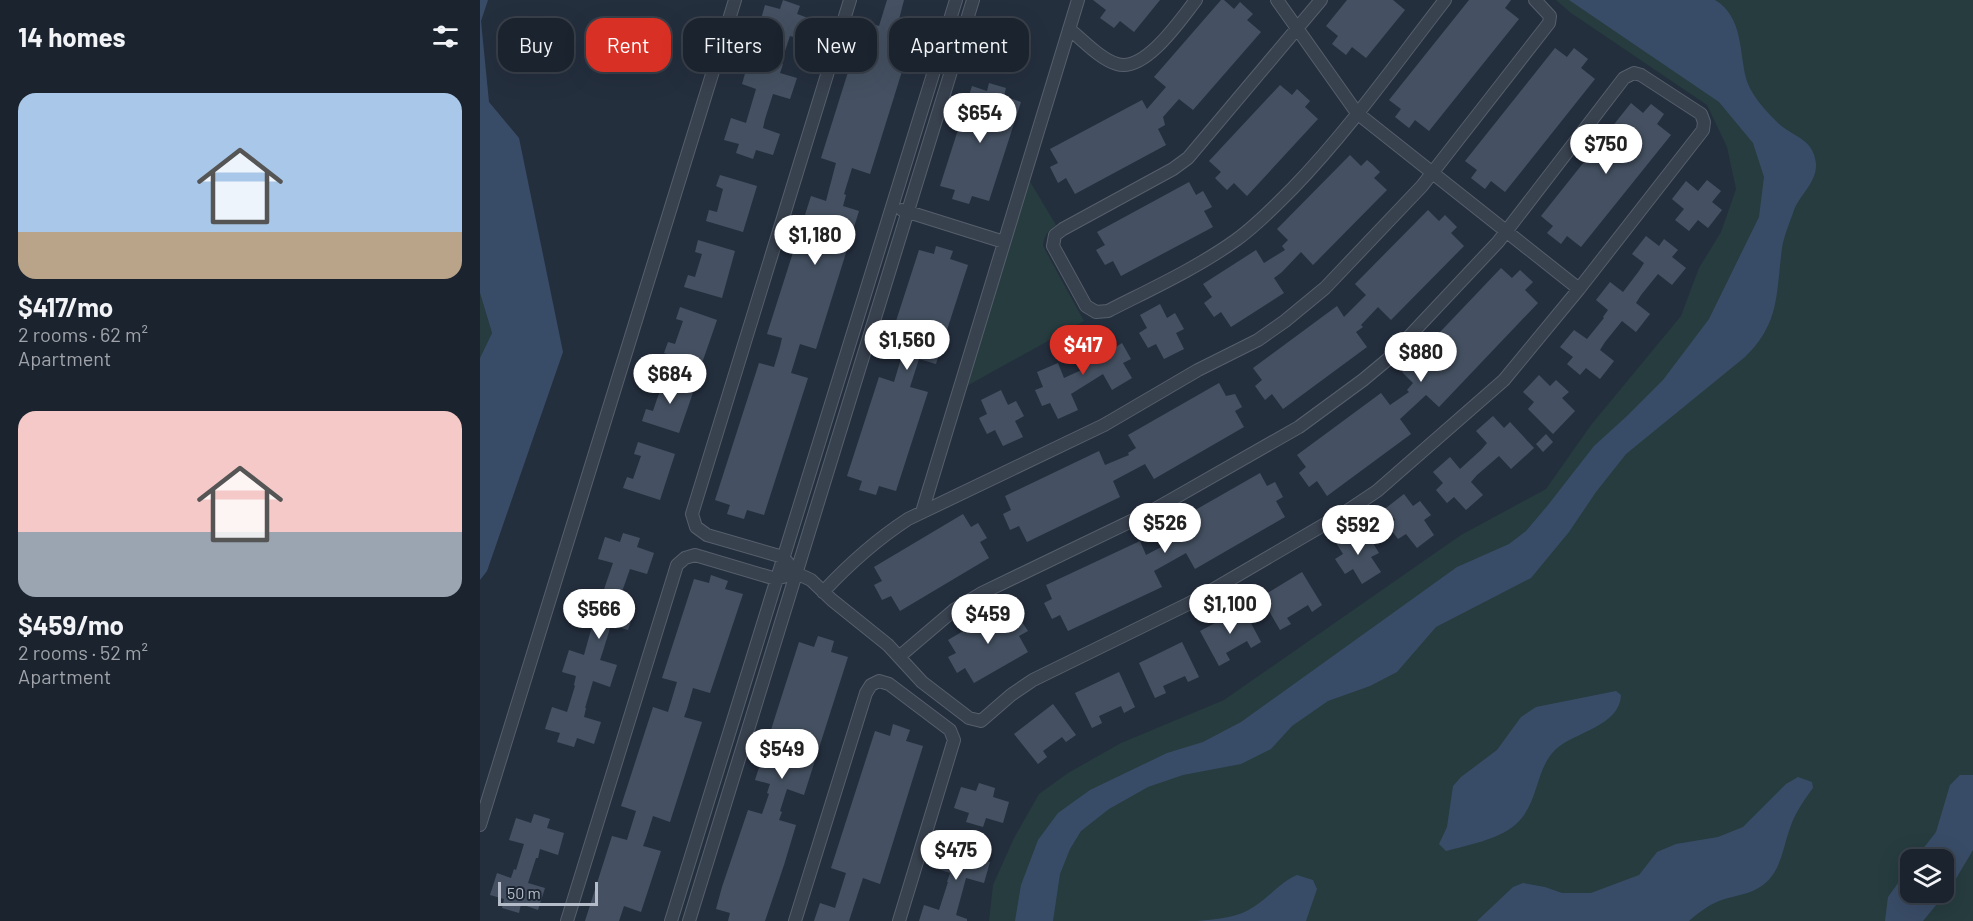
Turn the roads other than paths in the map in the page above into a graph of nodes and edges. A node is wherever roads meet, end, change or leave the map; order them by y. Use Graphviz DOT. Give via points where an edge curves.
graph roads {
  1 [pos="735,0"];
  2 [pos="850,0"];
  3 [pos="956,0"];
  4 [pos="973,0"];
  5 [pos="1078,0"];
  6 [pos="1196,0"];
  7 [pos="1276,0"];
  8 [pos="1321,0"];
  9 [pos="1445,0"];
  10 [pos="1535,0"];
  11 [pos="1069,29"];
  12 [pos="1296,30"];
  13 [pos="1357,113"];
  14 [pos="1432,173"];
  15 [pos="892,207"];
  16 [pos="908,212"];
  17 [pos="1506,231"];
  18 [pos="1004,242"];
  19 [pos="1579,289"];
  20 [pos="921,512"];
  21 [pos="783,557"];
  22 [pos="796,573"];
  23 [pos="776,579"];
  24 [pos="823,592"];
  25 [pos="900,656"];
  26 [pos="480,825"];
  27 [pos="567,921"];
  28 [pos="671,921"];
  29 [pos="689,921"];
  30 [pos="795,921"];
  31 [pos="899,921"];
  1 -- 26 [label="street"];
  2 -- 21 [label="street" via="692,514 696,527 707,535"];
  3 -- 15 [label="street"];
  4 -- 16 [label="street"];
  5 -- 11 [label="street"];
  6 -- 11 [label="street" via="1163,41 1139,62 1128,65 1118,65 1106,58"];
  7 -- 12 [label="street"];
  8 -- 12 [label="street"];
  9 -- 13 [label="street"];
  10 -- 14 [label="street" via="1550,16 1549,23"];
  11 -- 18 [label="street"];
  12 -- 13 [label="street"];
  12 -- 13 [label="street" via="1188,158 1055,236 1053,246 1086,306 1096,312 1108,311 1236,240 1310,170"];
  13 -- 14 [label="street"];
  14 -- 17 [label="street"];
  14 -- 20 [label="street" via="1325,288 1258,340 1104,425"];
  15 -- 16 [label="street"];
  15 -- 21 [label="street"];
  16 -- 18 [label="street"];
  16 -- 22 [label="street"];
  17 -- 19 [label="street"];
  17 -- 19 [label="street" via="1624,78 1641,75 1701,114 1703,130"];
  17 -- 25 [label="street" via="1387,360 1299,427 1150,512 982,593 954,610"];
  18 -- 20 [label="street"];
  19 -- 25 [label="street" via="1504,380 1369,496 1190,603 1033,680 981,721 969,718 921,682"];
  20 -- 24 [label="street" via="851,562"];
  21 -- 22 [label="street"];
  21 -- 23 [label="street"];
  22 -- 23 [label="street"];
  22 -- 24 [label="street"];
  22 -- 29 [label="street"];
  23 -- 27 [label="street" via="695,555 678,565"];
  23 -- 28 [label="street"];
  24 -- 25 [label="street"];
  30 -- 31 [label="street" via="866,693 879,681 889,684 950,730 954,740"];
}
